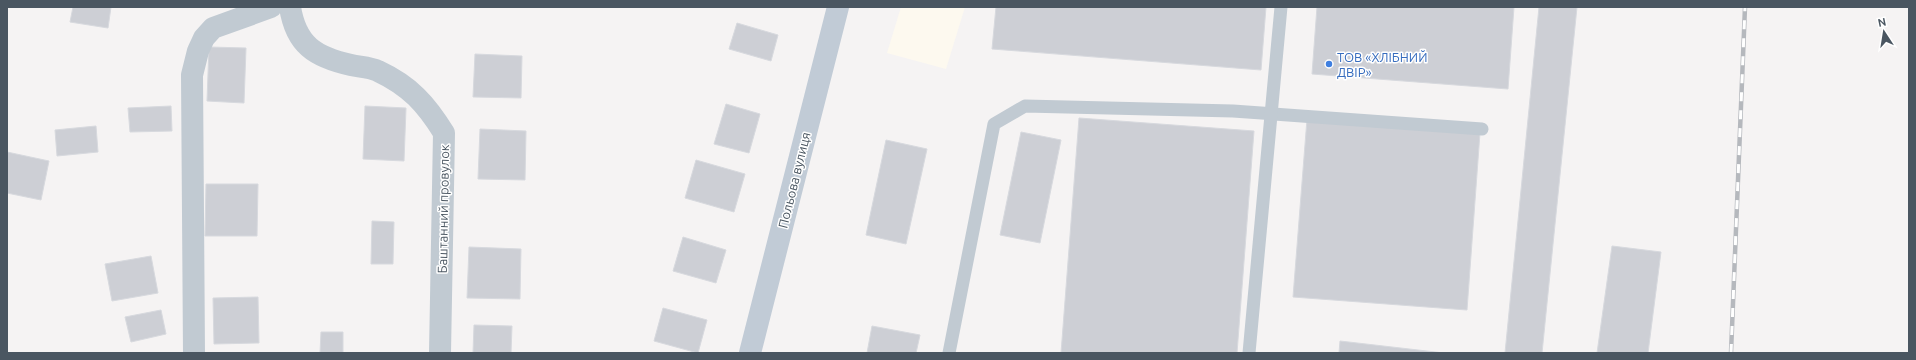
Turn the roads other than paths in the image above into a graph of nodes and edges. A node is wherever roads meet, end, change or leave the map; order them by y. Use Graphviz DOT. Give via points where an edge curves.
graph roads {
  1 [pos="271,7"];
  2 [pos="290,7"];
  3 [pos="838,7"];
  4 [pos="1281,7"];
  5 [pos="1270,114"];
  6 [pos="1482,129"];
  7 [pos="194,353"];
  8 [pos="440,353"];
  9 [pos="750,353"];
  10 [pos="949,353"];
  11 [pos="1249,353"];
  1 -- 7 [label="street" via="213,28 204,38 198,51 192,75"];
  2 -- 8 [label="street, Баштанний провулок" via="293,24 303,41 316,52 330,60 377,70 413,92 431,112 444,133"];
  3 -- 9 [label="main road, Польова вулиця"];
  4 -- 5 [label="lane"];
  5 -- 6 [label="lane"];
  5 -- 10 [label="lane" via="1025,106 994,124"];
  5 -- 11 [label="lane"];
}
